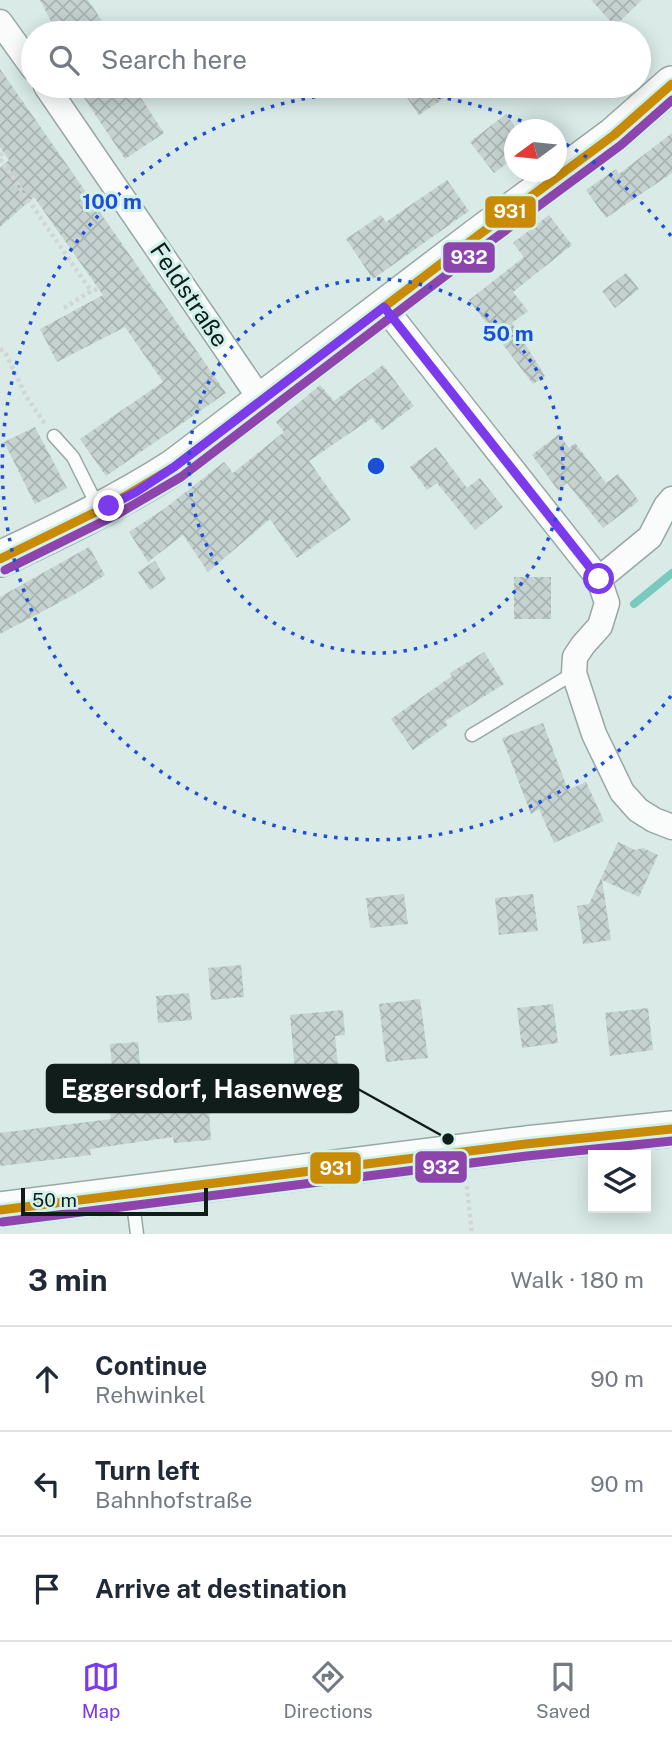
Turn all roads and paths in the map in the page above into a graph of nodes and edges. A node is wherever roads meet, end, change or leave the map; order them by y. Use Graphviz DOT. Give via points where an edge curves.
graph roads {
  1 [pos="0,22"];
  2 [pos="21,51"];
  3 [pos="672,84"];
  4 [pos="54,98"];
  5 [pos="1,156"];
  6 [pos="99,289"];
  7 [pos="91,291"];
  8 [pos="384,307"];
  9 [pos="64,308"];
  10 [pos="0,349"];
  11 [pos="261,400"];
  12 [pos="54,436"];
  13 [pos="672,499"];
  14 [pos="100,511"];
  15 [pos="0,559"];
  16 [pos="599,579"];
  17 [pos="574,673"];
  18 [pos="472,735"];
  19 [pos="672,827"];
  20 [pos="672,1129"];
  21 [pos="463,1152"];
  22 [pos="131,1194"];
  23 [pos="0,1210"];
  24 [pos="137,1234"];
  25 [pos="472,1234"];
  1 -- 2 [label="street"];
  3 -- 8 [label="main road" via="614,135"];
  4 -- 11 [label="street, Feldstraße"];
  5 -- 7 [label="path"];
  6 -- 7 [label="path"];
  7 -- 9 [label="path"];
  8 -- 11 [label="main road"];
  8 -- 16 [label="street"];
  10 -- 12 [label="path"];
  11 -- 14 [label="main road" via="174,467"];
  12 -- 14 [label="lane" via="73,457"];
  13 -- 16 [label="street" via="650,537"];
  14 -- 15 [label="main road"];
  16 -- 17 [label="street" via="607,603 600,626 575,657"];
  17 -- 18 [label="lane"];
  17 -- 19 [label="street" via="594,734 622,792 638,810"];
  20 -- 21 [label="main road"];
  21 -- 22 [label="main road"];
  21 -- 25 [label="path"];
  22 -- 23 [label="main road"];
  22 -- 24 [label="lane"];
}
